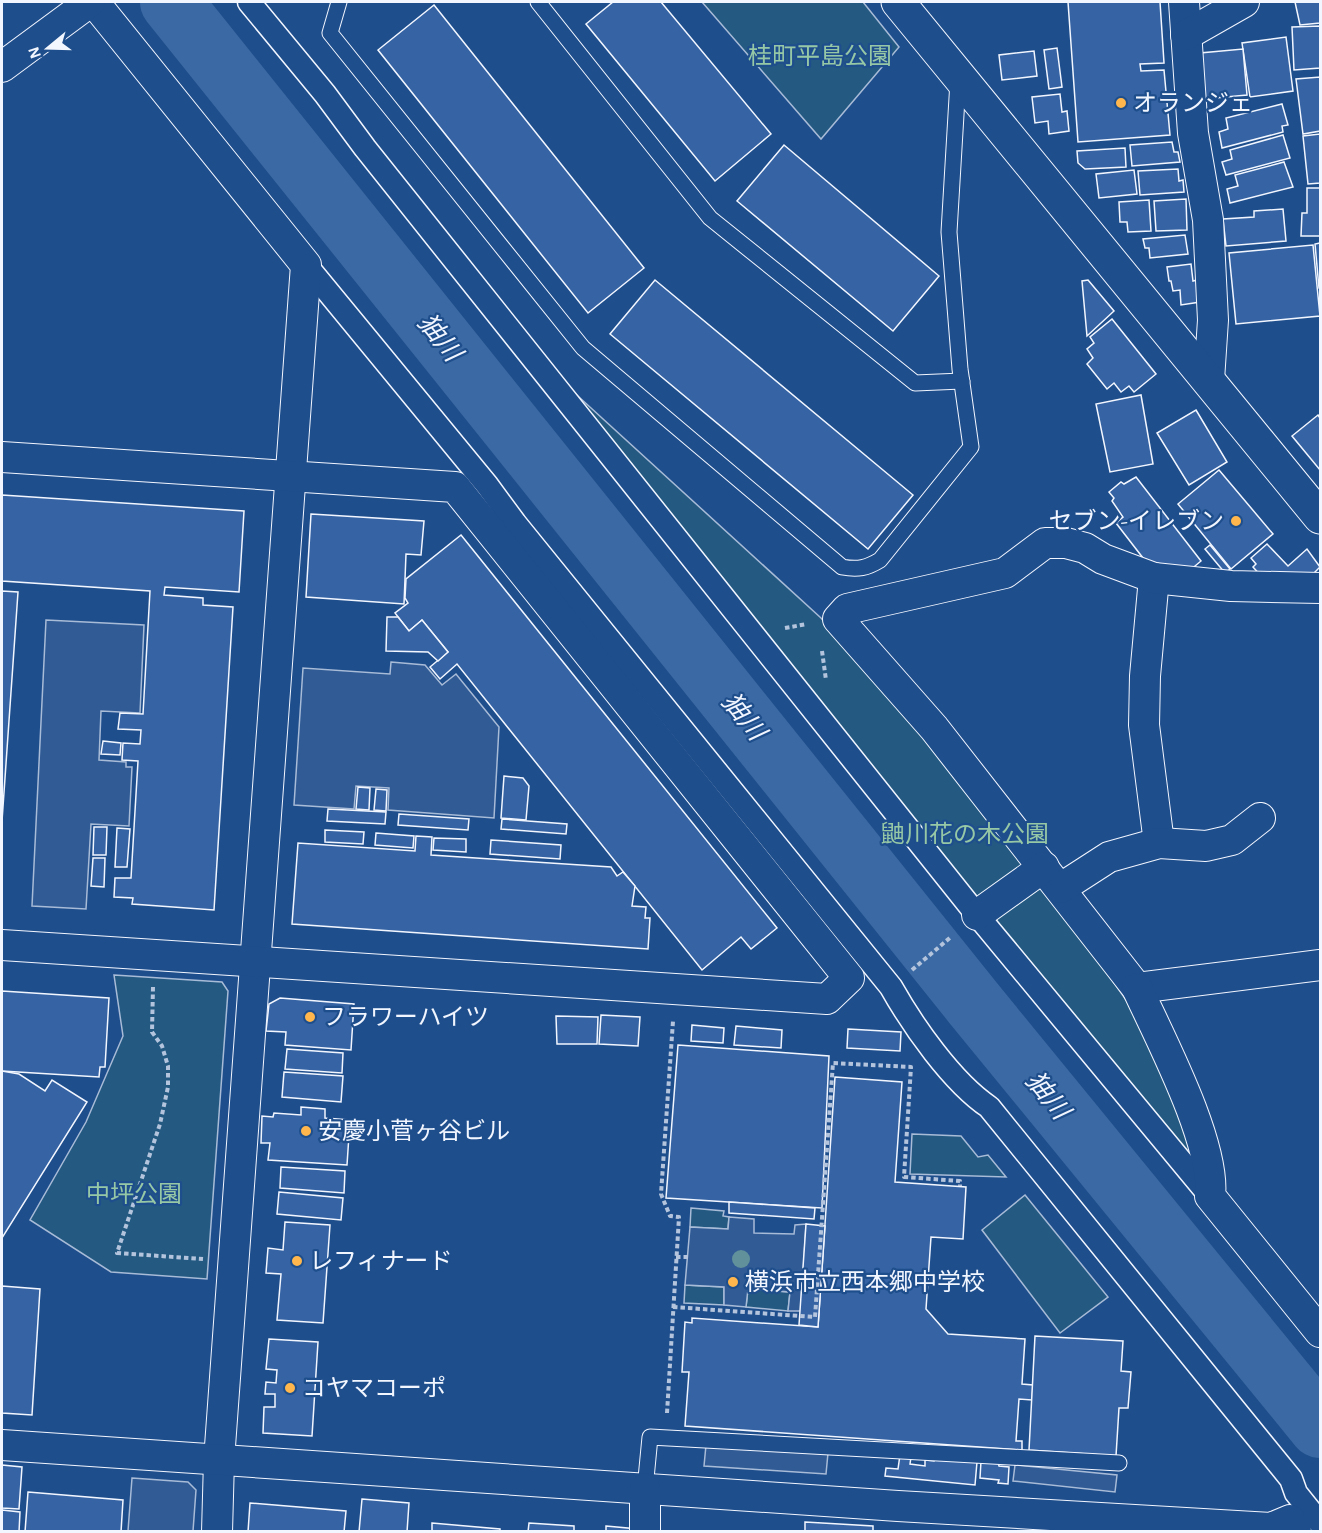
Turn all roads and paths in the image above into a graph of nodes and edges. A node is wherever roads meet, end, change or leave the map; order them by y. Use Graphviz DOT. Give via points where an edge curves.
graph roads {
  1 [pos="92,2"];
  2 [pos="249,2"];
  3 [pos="339,2"];
  4 [pos="538,2"];
  5 [pos="898,2"];
  6 [pos="1184,2"];
  7 [pos="1244,2"];
  8 [pos="1186,35"];
  9 [pos="2,67"];
  10 [pos="959,75"];
  11 [pos="306,265"];
  12 [pos="1209,380"];
  13 [pos="962,381"];
  14 [pos="2,457"];
  15 [pos="289,476"];
  16 [pos="1320,518"];
  17 [pos="1154,578"];
  18 [pos="1320,588"];
  19 [pos="837,619"];
  20 [pos="758,640"];
  21 [pos="808,703"];
  22 [pos="1260,818"];
  23 [pos="1159,843"];
  24 [pos="1053,878"];
  25 [pos="977,915"];
  26 [pos="2,945"];
  27 [pos="254,962"];
  28 [pos="1320,965"];
  29 [pos="153,985"];
  30 [pos="891,987"];
  31 [pos="1137,988"];
  32 [pos="674,1014"];
  33 [pos="960,1186"];
  34 [pos="1210,1196"];
  35 [pos="676,1257"];
  36 [pos="688,1257"];
  37 [pos="212,1259"];
  38 [pos="673,1307"];
  39 [pos="1320,1332"];
  40 [pos="666,1438"];
  41 [pos="2,1445"];
  42 [pos="219,1460"];
  43 [pos="1119,1463"];
  44 [pos="645,1489"];
  45 [pos="896,1519"];
  46 [pos="1304,1520"];
  47 [pos="217,1532"];
  48 [pos="645,1532"];
  1 -- 9 [label="street"];
  1 -- 11 [label="street"];
  2 -- 20 [label="street"];
  3 -- 13 [label="lane" via="330,33 583,348 842,567 866,568 880,560 971,447"];
  4 -- 13 [label="lane" via="710,218 915,384"];
  5 -- 10 [label="street"];
  6 -- 8 [label="street"];
  7 -- 8 [label="street"];
  8 -- 12 [label="street" via="1193,134 1208,220 1213,320"];
  10 -- 12 [label="street"];
  10 -- 13 [label="lane" via="949,232"];
  11 -- 15 [label="street"];
  11 -- 30 [label="street"];
  12 -- 16 [label="street"];
  14 -- 15 [label="street"];
  15 -- 27 [label="street"];
  15 -- 27 [label="street" via="454,487 849,978 827,999"];
  17 -- 18 [label="street" via="1231,586"];
  17 -- 19 [label="street" via="1085,548 1045,543 1005,573 847,609"];
  17 -- 23 [label="street" via="1144,725"];
  19 -- 20 [label="path" via="790,626"];
  19 -- 21 [label="path" via="819,633 826,680"];
  19 -- 24 [label="street" via="934,728"];
  20 -- 21 [label="street"];
  21 -- 25 [label="street"];
  22 -- 23 [label="street" via="1232,840 1206,846"];
  23 -- 24 [label="street"];
  24 -- 25 [label="street"];
  24 -- 31 [label="street"];
  25 -- 30 [label="path"];
  25 -- 34 [label="street"];
  26 -- 27 [label="street"];
  27 -- 42 [label="street"];
  28 -- 31 [label="street"];
  29 -- 37 [label="path" via="152,1032 162,1046 168,1066 168,1087 160,1124 117,1253"];
  30 -- 46 [label="street" via="909,1020 972,1096 997,1116 1291,1479"];
  31 -- 34 [label="street" via="1189,1103 1212,1181"];
  32 -- 35 [label="path" via="660,1194 670,1216 679,1217"];
  33 -- 38 [label="path" via="960,1181 904,1177 911,1067 833,1064 815,1317 735,1308"];
  34 -- 39 [label="street"];
  35 -- 36 [label="path"];
  35 -- 38 [label="path"];
  38 -- 40 [label="path"];
  40 -- 43 [label="lane"];
  40 -- 44 [label="lane" via="650,1437"];
  41 -- 42 [label="street"];
  42 -- 44 [label="street"];
  42 -- 47 [label="street"];
  44 -- 45 [label="street"];
  44 -- 48 [label="street"];
  45 -- 46 [label="street" via="1271,1528"];
}
